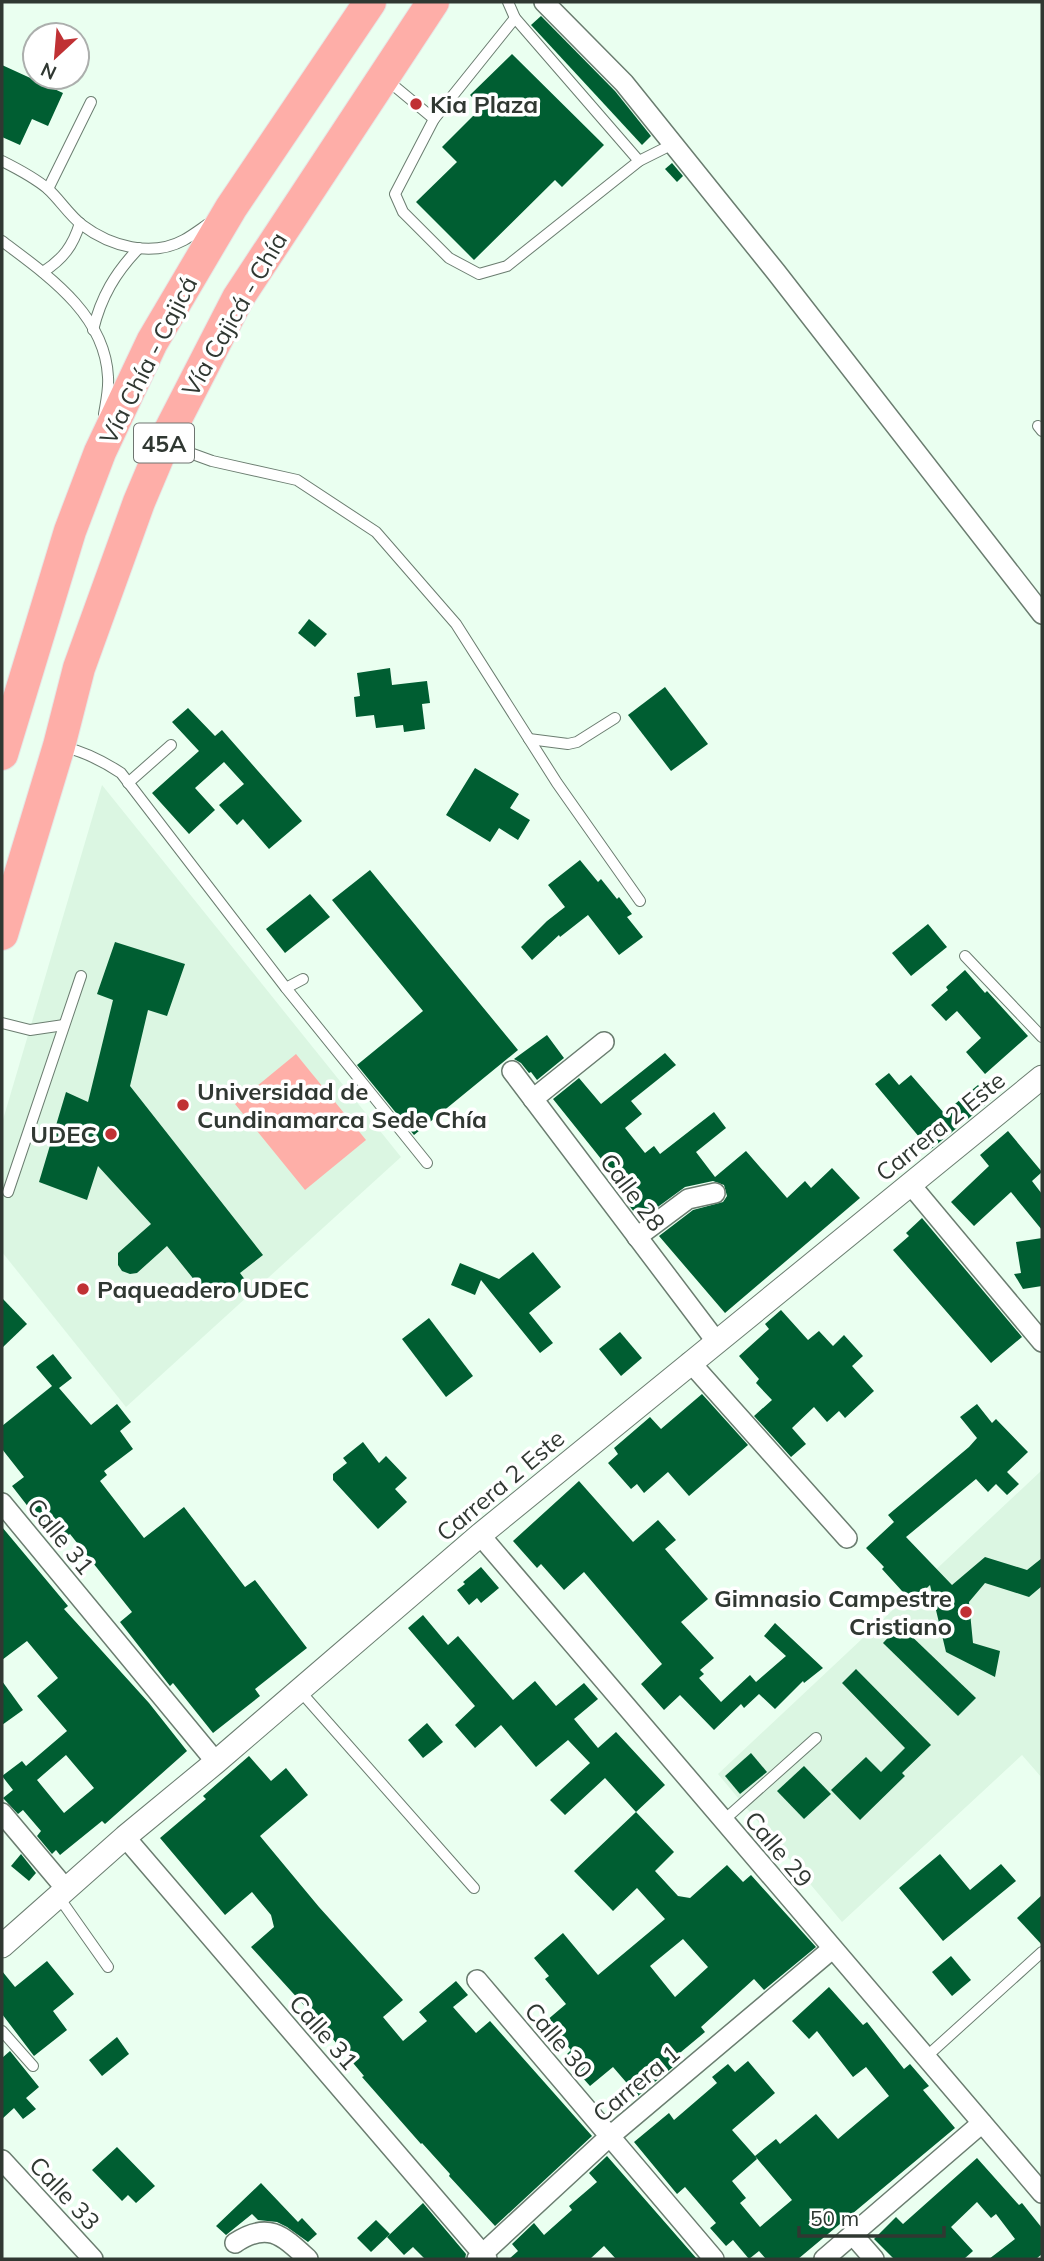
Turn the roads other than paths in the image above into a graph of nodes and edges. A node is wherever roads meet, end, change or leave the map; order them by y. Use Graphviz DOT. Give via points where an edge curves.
graph roads {
  1 [pos="370,2"];
  2 [pos="432,2"];
  3 [pos="508,2"];
  4 [pos="544,2"];
  5 [pos="515,18"];
  6 [pos="382,77"];
  7 [pos="91,102"];
  8 [pos="434,119"];
  9 [pos="673,144"];
  10 [pos="2,161"];
  11 [pos="639,161"];
  12 [pos="48,189"];
  13 [pos="231,208"];
  14 [pos="80,223"];
  15 [pos="2,241"];
  16 [pos="139,248"];
  17 [pos="43,272"];
  18 [pos="93,330"];
  19 [pos="166,438"];
  20 [pos="100,453"];
  21 [pos="1042,614"];
  22 [pos="615,718"];
  23 [pos="4,737"];
  24 [pos="529,739"];
  25 [pos="171,745"];
  26 [pos="60,746"];
  27 [pos="128,783"];
  28 [pos="640,901"];
  29 [pos="2,933"];
  30 [pos="965,956"];
  31 [pos="81,976"];
  32 [pos="303,979"];
  33 [pos="286,988"];
  34 [pos="2,1023"];
  35 [pos="64,1025"];
  36 [pos="1042,1037"];
  37 [pos="604,1042"];
  38 [pos="512,1071"];
  39 [pos="1042,1077"];
  40 [pos="533,1099"];
  41 [pos="427,1163"];
  42 [pos="910,1184"];
  43 [pos="8,1192"];
  44 [pos="715,1193"];
  45 [pos="637,1237"];
  46 [pos="716,1341"];
  47 [pos="1042,1342"];
  48 [pos="690,1363"];
  49 [pos="2,1503"];
  50 [pos="480,1535"];
  51 [pos="847,1538"];
  52 [pos="299,1690"];
  53 [pos="817,1738"];
  54 [pos="216,1762"];
  55 [pos="2,1813"];
  56 [pos="723,1821"];
  57 [pos="125,1837"];
  58 [pos="474,1888"];
  59 [pos="62,1892"];
  60 [pos="2,1945"];
  61 [pos="832,1949"];
  62 [pos="1042,1952"];
  63 [pos="108,1967"];
  64 [pos="477,1980"];
  65 [pos="2,2031"];
  66 [pos="926,2057"];
  67 [pos="33,2066"];
  68 [pos="982,2123"];
  69 [pos="609,2137"];
  70 [pos="2,2160"];
  71 [pos="1042,2193"];
  72 [pos="853,2235"];
  73 [pos="235,2243"];
  74 [pos="482,2258"];
  75 [pos="93,2259"];
  76 [pos="308,2259"];
  77 [pos="714,2259"];
  78 [pos="824,2259"];
  79 [pos="874,2259"];
  1 -- 13 [label="highway, Vía Chía - Cajicá / 45A"];
  2 -- 6 [label="highway, Vía Cajicá - Chía / 45A"];
  3 -- 5 [label="lane"];
  4 -- 9 [label="street" via="624,83"];
  5 -- 8 [label="lane"];
  5 -- 11 [label="lane"];
  6 -- 8 [label="lane"];
  6 -- 19 [label="highway, Vía Cajicá - Chía / 45A" via="238,298"];
  7 -- 12 [label="lane"];
  8 -- 11 [label="lane" via="395,194 404,212 449,258 479,274 507,266"];
  9 -- 11 [label="lane"];
  9 -- 21 [label="street"];
  10 -- 12 [label="lane"];
  12 -- 14 [label="lane"];
  13 -- 16 [label="lane" via="182,241"];
  13 -- 20 [label="highway, Vía Chía - Cajicá / 45A" via="152,342"];
  14 -- 16 [label="lane" via="120,245"];
  14 -- 17 [label="lane" via="68,252"];
  15 -- 17 [label="lane"];
  16 -- 18 [label="lane" via="109,285"];
  17 -- 18 [label="lane" via="72,297"];
  18 -- 20 [label="lane" via="108,377"];
  19 -- 24 [label="lane" via="212,461 297,480 376,532 456,624"];
  19 -- 26 [label="highway, Vía Cajicá - Chía / 45A" via="79,668"];
  20 -- 23 [label="highway, Vía Chía - Cajicá / 45A"];
  22 -- 24 [label="lane" via="577,742"];
  24 -- 28 [label="lane"];
  25 -- 27 [label="lane"];
  26 -- 27 [label="lane" via="108,764"];
  26 -- 29 [label="highway, Vía Cajicá - Chía / 45A"];
  27 -- 33 [label="lane"];
  30 -- 36 [label="lane"];
  31 -- 35 [label="lane"];
  32 -- 33 [label="lane"];
  33 -- 41 [label="lane"];
  34 -- 35 [label="lane" via="30,1030"];
  35 -- 43 [label="lane"];
  37 -- 40 [label="street"];
  38 -- 40 [label="street, Calle 28"];
  39 -- 42 [label="street, Carrera 2 Este"];
  40 -- 45 [label="street, Calle 28"];
  42 -- 46 [label="street, Carrera 2 Este"];
  42 -- 47 [label="street"];
  44 -- 45 [label="street" via="688,1199"];
  45 -- 46 [label="street, Calle 28"];
  46 -- 48 [label="street, Carrera 2 Este"];
  48 -- 50 [label="street, Carrera 2 Este"];
  48 -- 51 [label="street"];
  49 -- 54 [label="street, Calle 31"];
  50 -- 52 [label="street, Carrera 2 Este"];
  50 -- 56 [label="street, Calle 29"];
  52 -- 54 [label="street, Carrera 2 Este"];
  52 -- 58 [label="lane"];
  53 -- 56 [label="lane"];
  54 -- 57 [label="street, Carrera 2 Este"];
  55 -- 59 [label="street"];
  56 -- 61 [label="street, Calle 29"];
  57 -- 59 [label="street, Carrera 2 Este"];
  57 -- 74 [label="street, Calle 31"];
  59 -- 60 [label="street, Carrera 2 Este"];
  59 -- 63 [label="lane"];
  61 -- 66 [label="street, Calle 29"];
  61 -- 69 [label="street, Carrera 1"];
  62 -- 66 [label="lane"];
  64 -- 69 [label="street, Calle 30"];
  65 -- 67 [label="lane"];
  66 -- 68 [label="street, Calle 29"];
  68 -- 71 [label="street, Calle 29"];
  68 -- 72 [label="street"];
  69 -- 74 [label="street, Carrera 1"];
  69 -- 77 [label="street, Calle 30"];
  70 -- 75 [label="street, Calle 33"];
  72 -- 78 [label="street"];
  72 -- 79 [label="street"];
  73 -- 76 [label="street" via="250,2233 269,2232 289,2241"];
}
